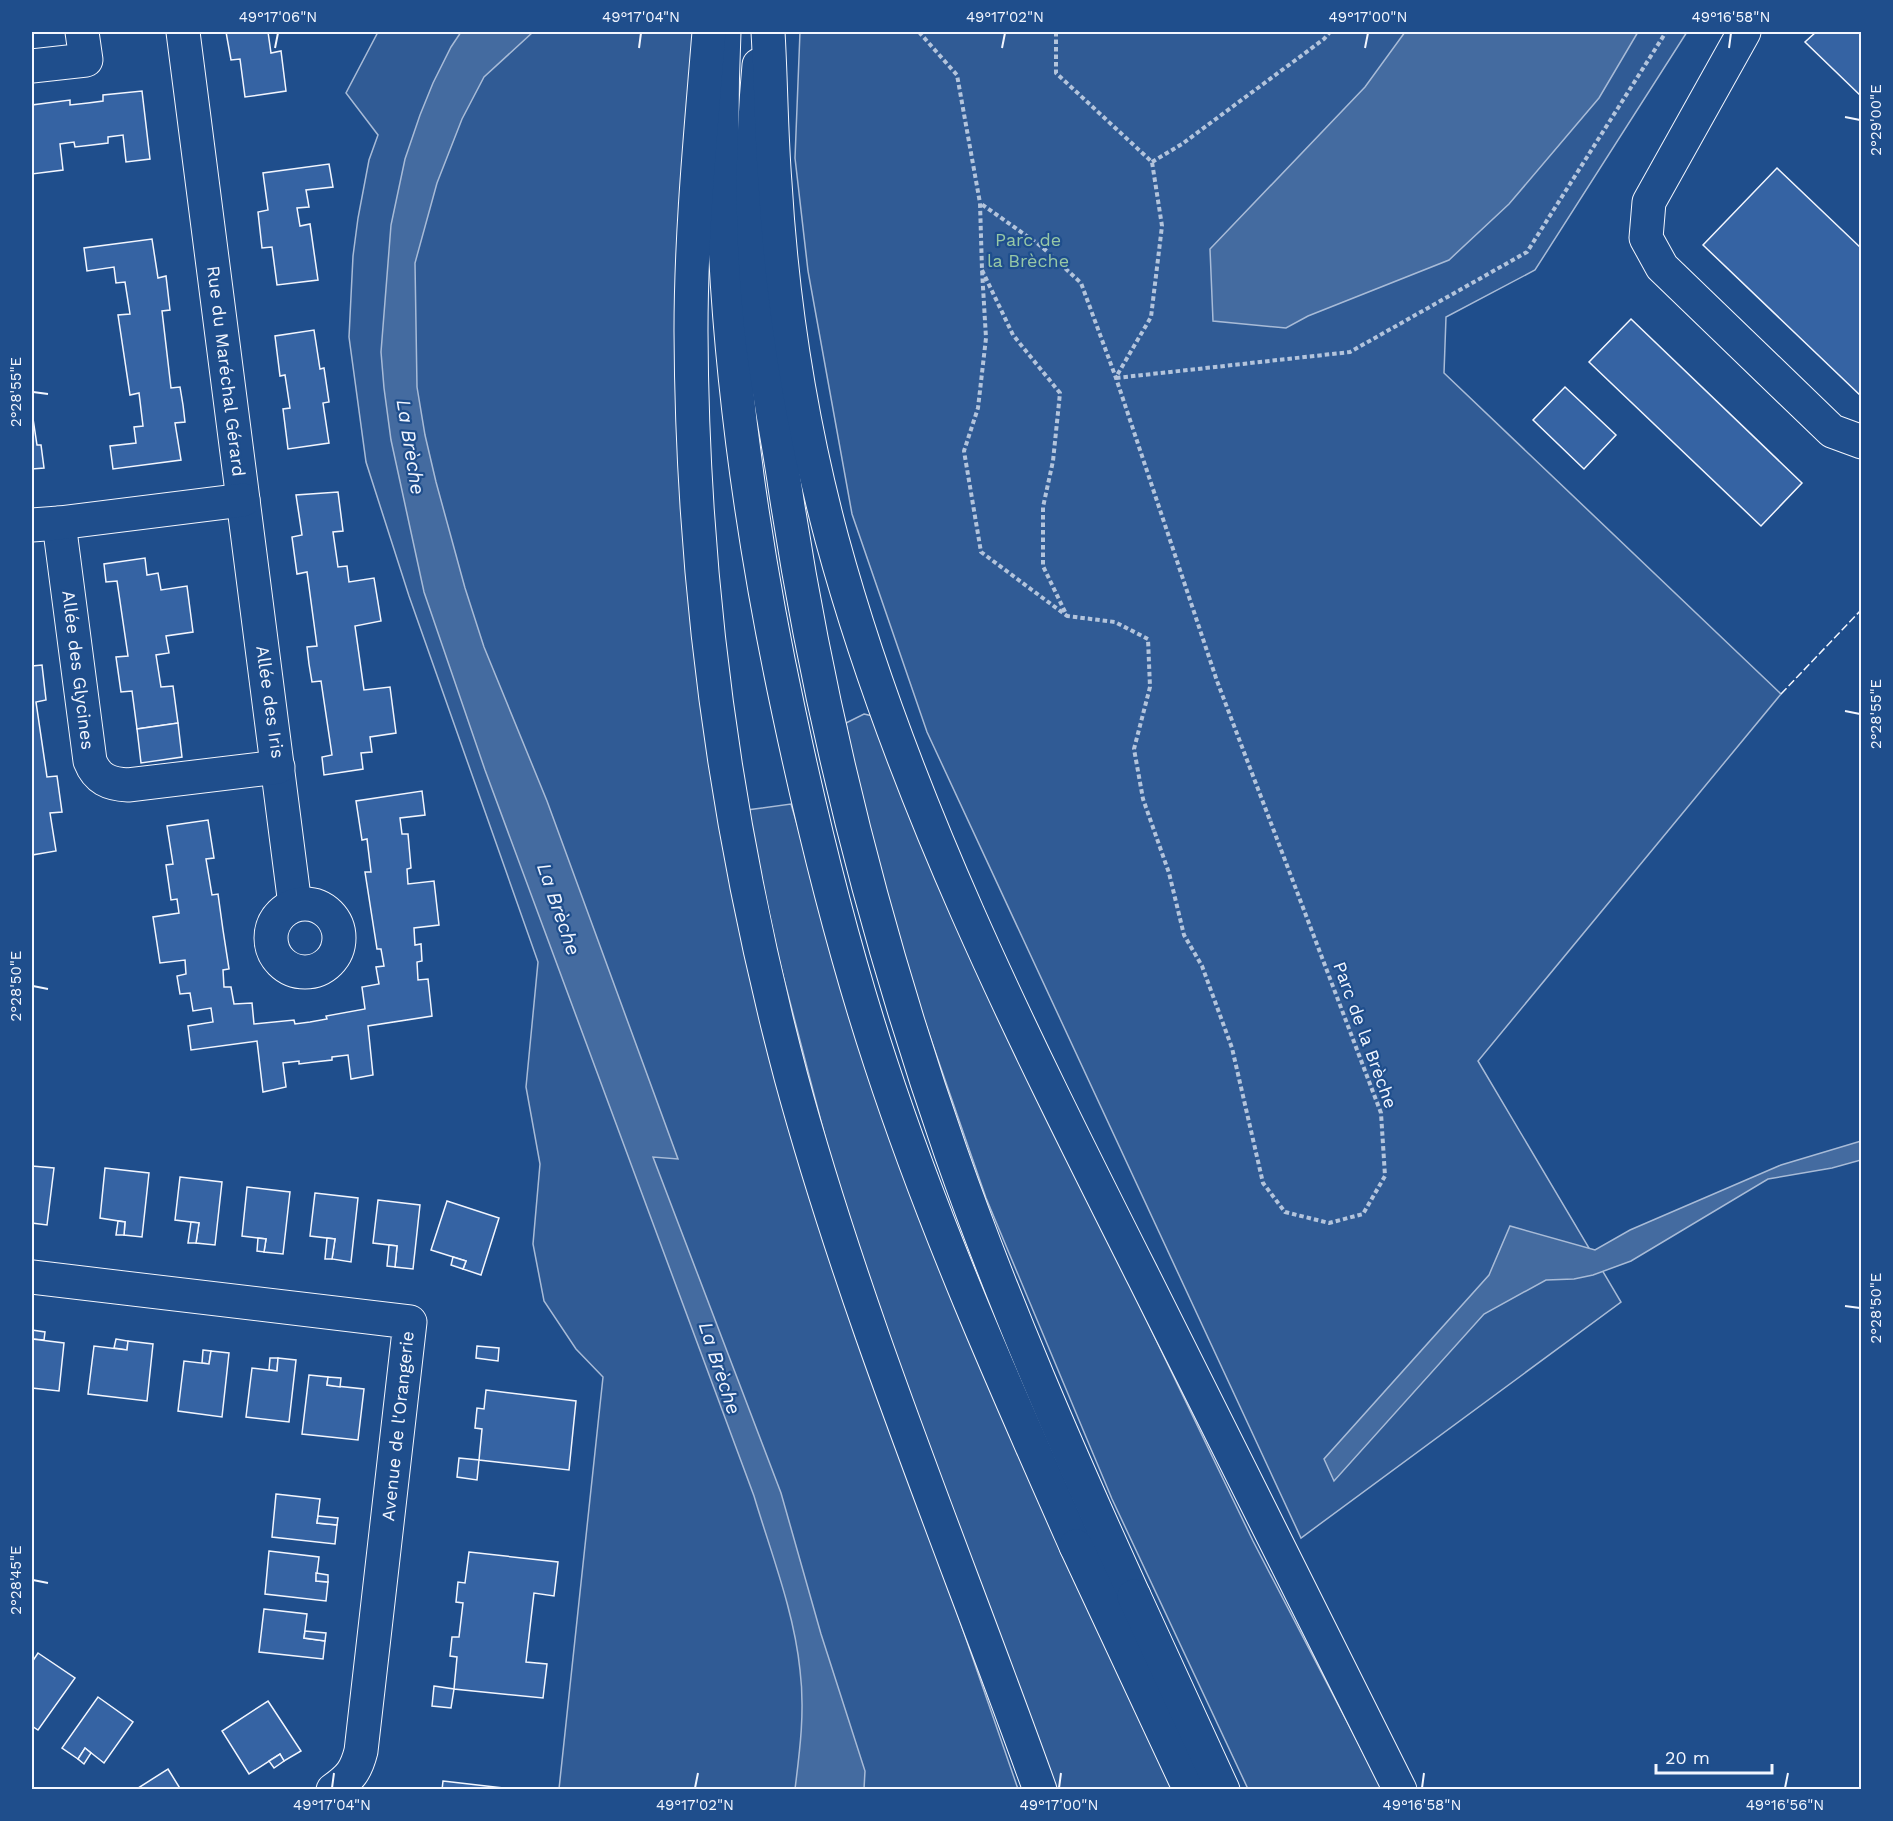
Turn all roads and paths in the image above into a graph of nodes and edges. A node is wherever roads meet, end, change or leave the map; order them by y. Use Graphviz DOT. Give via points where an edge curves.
graph roads {
  1 [pos="82,32"];
  2 [pos="183,32"];
  3 [pos="709,32"];
  4 [pos="724,32"];
  5 [pos="762,32"];
  6 [pos="768,32"];
  7 [pos="919,32"];
  8 [pos="1056,32"];
  9 [pos="1330,32"];
  10 [pos="1666,32"];
  11 [pos="1744,32"];
  12 [pos="32,66"];
  13 [pos="1152,162"];
  14 [pos="980,203"];
  15 [pos="982,270"];
  16 [pos="1116,378"];
  17 [pos="1862,442"];
  18 [pos="243,500"];
  19 [pos="45,524"];
  20 [pos="1067,616"];
  21 [pos="278,767"];
  22 [pos="295,905"];
  23 [pos="32,1277"];
  24 [pos="333,1790"];
  25 [pos="1040,1790"];
  26 [pos="1190,1790"];
  27 [pos="1223,1790"];
  28 [pos="1400,1790"];
  1 -- 12 [label="main road" via="86,60"];
  2 -- 18 [label="main road, Rue du Maréchal Gérard"];
  3 -- 25 [label="main road" via="691,328 702,585 723,763 770,994 837,1230"];
  4 -- 26 [label="main road" via="724,246 743,453 801,771 835,909 880,1062 940,1230 1019,1417"];
  5 -- 27 [label="main road" via="752,158 760,324 802,588 852,817 906,1016 966,1194 1047,1403"];
  6 -- 28 [label="main road" via="775,186 796,363 831,534 882,701 939,851 1025,1039"];
  7 -- 14 [label="path" via="957,75"];
  8 -- 13 [label="path" via="1056,73"];
  9 -- 13 [label="path" via="1182,144"];
  10 -- 16 [label="path" via="1527,252 1350,352"];
  11 -- 17 [label="main road" via="1649,202 1646,238 1662,267 1832,431"];
  13 -- 16 [label="path" via="1162,226 1151,317"];
  14 -- 15 [label="path, Parc de la Brèche"];
  14 -- 16 [label="path, Parc de la Brèche" via="1041,246 1081,283"];
  15 -- 20 [label="path" via="1013,335 1060,393 1053,461 1043,507 1043,566"];
  15 -- 20 [label="path, Parc de la Brèche" via="986,338 978,408 964,451 981,552"];
  16 -- 20 [label="path, Parc de la Brèche" via="1217,681 1381,1113 1385,1176 1363,1214 1329,1223 1285,1212 1263,1183 1232,1048 1202,966 1184,935 1169,873 1143,800 1134,749 1150,687 1148,639 1114,622"];
  18 -- 19 [label="main road, Rue du Maréchal Gérard"];
  18 -- 21 [label="main road, Allée des Iris"];
  19 -- 21 [label="main road, Allée des Glycines" via="94,772 115,785 128,785"];
  21 -- 22 [label="main road, Allée des Iris"];
  23 -- 24 [label="main road, Avenue de l'Orangerie" via="410,1322 361,1751 357,1767"];
}
